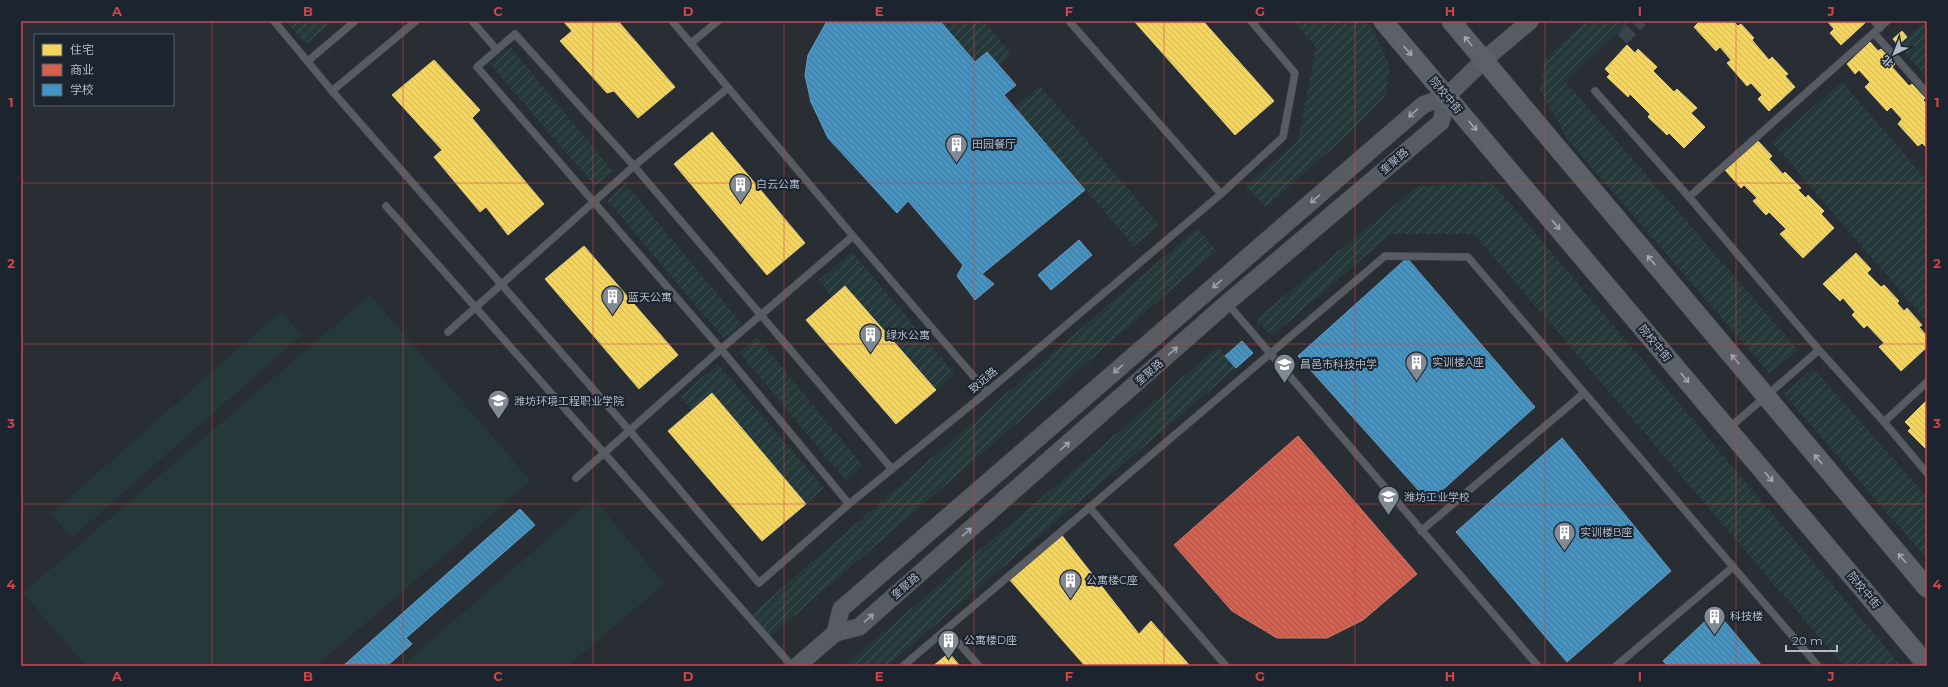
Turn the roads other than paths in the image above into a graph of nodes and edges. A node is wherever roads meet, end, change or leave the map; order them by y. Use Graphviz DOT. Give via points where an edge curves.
graph roads {
  1 [pos="274,21"];
  2 [pos="355,21"];
  3 [pos="416,21"];
  4 [pos="472,21"];
  5 [pos="672,21"];
  6 [pos="718,21"];
  7 [pos="1069,21"];
  8 [pos="1251,21"];
  9 [pos="1383,21"];
  10 [pos="1451,21"];
  11 [pos="1530,21"];
  12 [pos="1874,21"];
  13 [pos="1884,23"];
  14 [pos="1874,33"];
  15 [pos="691,43"];
  16 [pos="497,50"];
  17 [pos="1484,60"];
  18 [pos="308,61"];
  19 [pos="728,88"];
  20 [pos="332,90"];
  21 [pos="1595,91"];
  22 [pos="1927,93"];
  23 [pos="1447,96"];
  24 [pos="634,166"];
  25 [pos="1221,194"];
  26 [pos="1689,197"];
  27 [pos="594,202"];
  28 [pos="386,206"];
  29 [pos="853,236"];
  30 [pos="502,284"];
  31 [pos="1227,303"];
  32 [pos="476,306"];
  33 [pos="760,316"];
  34 [pos="448,332"];
  35 [pos="721,349"];
  36 [pos="1820,350"];
  37 [pos="1270,355"];
  38 [pos="1927,382"];
  39 [pos="987,392"];
  40 [pos="1584,393"];
  41 [pos="1766,396"];
  42 [pos="1884,422"];
  43 [pos="1728,429"];
  44 [pos="629,430"];
  45 [pos="604,452"];
  46 [pos="892,469"];
  47 [pos="1927,473"];
  48 [pos="576,478"];
  49 [pos="849,504"];
  50 [pos="1089,507"];
  51 [pos="1421,531"];
  52 [pos="1733,567"];
  53 [pos="1927,588"];
  54 [pos="947,630"];
  55 [pos="834,633"];
  56 [pos="1927,665"];
  57 [pos="792,666"];
  58 [pos="797,666"];
  59 [pos="903,666"];
  60 [pos="979,666"];
  61 [pos="1226,666"];
  62 [pos="1538,666"];
  63 [pos="1616,666"];
  64 [pos="1818,666"];
  1 -- 18 [label="lane"];
  2 -- 18 [label="lane"];
  3 -- 20 [label="lane"];
  4 -- 16 [label="lane"];
  5 -- 15 [label="lane"];
  6 -- 15 [label="lane"];
  7 -- 25 [label="lane"];
  8 -- 25 [label="lane, 致远路" via="1295,73 1283,137"];
  9 -- 23 [label="main road, 院校中街, one-way"];
  17 -- 10 [label="main road, one-way"];
  11 -- 17 [label="street, 奎聚路"];
  12 -- 13 [label="lane"];
  13 -- 14 [label="lane"];
  14 -- 22 [label="lane"];
  14 -- 26 [label="lane"];
  15 -- 19 [label="lane"];
  16 -- 24 [label="lane" via="515,34"];
  16 -- 27 [label="lane" via="477,67"];
  17 -- 23 [label="street, 奎聚路"];
  41 -- 17 [label="main road, one-way"];
  18 -- 20 [label="lane"];
  19 -- 24 [label="lane"];
  19 -- 29 [label="lane"];
  20 -- 30 [label="lane"];
  21 -- 26 [label="lane"];
  23 -- 31 [label="street, 奎聚路" via="1441,122"];
  23 -- 43 [label="main road, 院校中街, one-way"];
  23 -- 55 [label="street, 奎聚路, one-way" via="1423,105 841,609"];
  24 -- 27 [label="lane"];
  24 -- 33 [label="lane"];
  25 -- 39 [label="lane, 致远路"];
  26 -- 36 [label="lane"];
  27 -- 30 [label="lane"];
  27 -- 35 [label="lane"];
  28 -- 32 [label="lane"];
  29 -- 33 [label="lane"];
  29 -- 39 [label="lane"];
  30 -- 32 [label="lane"];
  30 -- 44 [label="lane"];
  31 -- 37 [label="lane"];
  55 -- 31 [label="street, 奎聚路, one-way" via="859,627"];
  32 -- 34 [label="lane"];
  32 -- 45 [label="lane"];
  33 -- 35 [label="lane"];
  33 -- 46 [label="lane"];
  35 -- 44 [label="lane"];
  35 -- 49 [label="lane"];
  36 -- 41 [label="lane"];
  36 -- 42 [label="lane"];
  37 -- 40 [label="lane" via="1385,256 1468,257"];
  37 -- 50 [label="lane"];
  37 -- 51 [label="lane"];
  38 -- 42 [label="lane"];
  39 -- 46 [label="lane, 致远路"];
  40 -- 51 [label="lane"];
  40 -- 52 [label="lane"];
  41 -- 43 [label="lane"];
  53 -- 41 [label="main road, one-way"];
  42 -- 47 [label="lane"];
  43 -- 56 [label="main road, 院校中街, one-way"];
  44 -- 45 [label="lane"];
  44 -- 49 [label="lane, 致远路" via="759,583"];
  45 -- 48 [label="lane"];
  45 -- 57 [label="lane"];
  46 -- 49 [label="lane, 致远路"];
  50 -- 54 [label="lane"];
  50 -- 61 [label="lane"];
  51 -- 62 [label="lane"];
  52 -- 63 [label="lane"];
  52 -- 64 [label="lane"];
  54 -- 59 [label="lane"];
  54 -- 60 [label="lane"];
  55 -- 58 [label="street, 奎聚路"];
}
